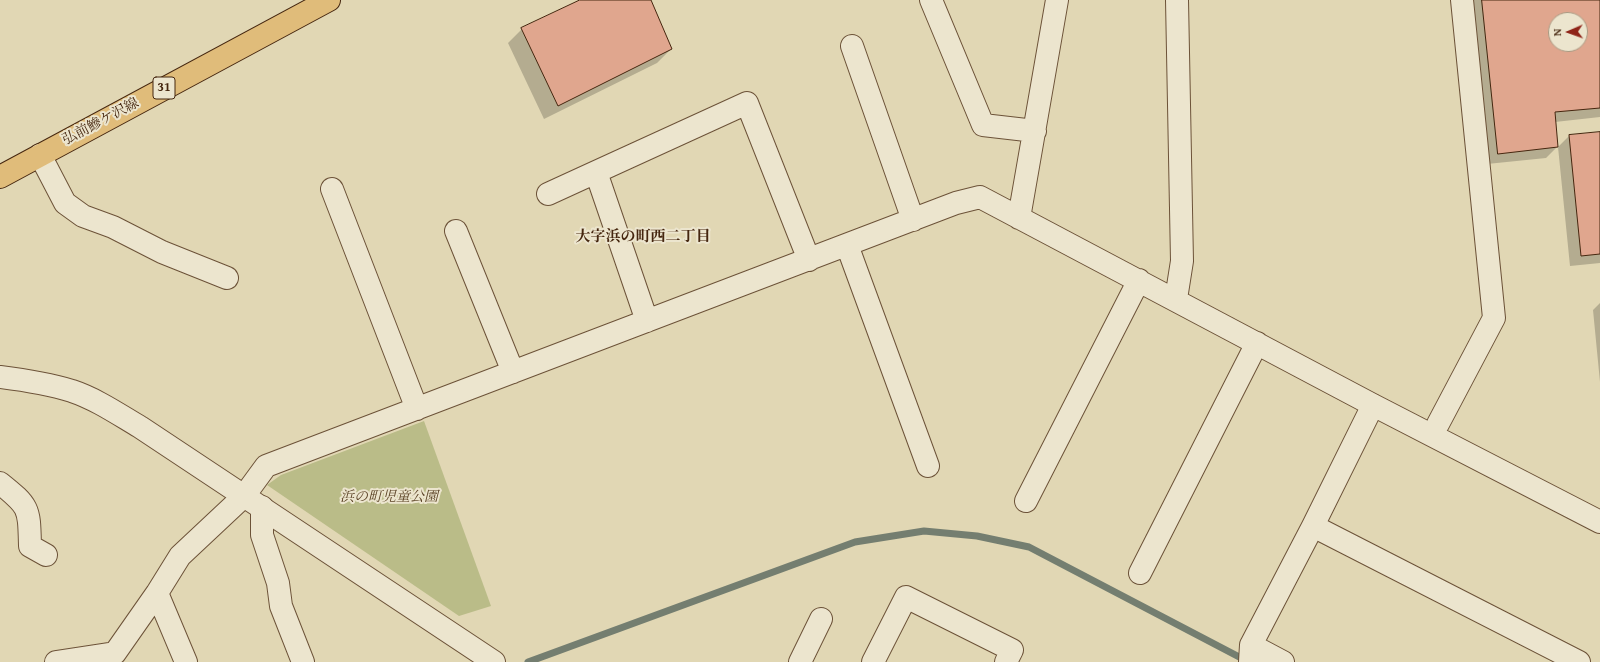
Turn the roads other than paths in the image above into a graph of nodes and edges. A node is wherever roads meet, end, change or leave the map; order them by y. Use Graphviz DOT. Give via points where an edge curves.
graph roads {
  1 [pos="329,0"];
  2 [pos="931,0"];
  3 [pos="1057,0"];
  4 [pos="1177,0"];
  5 [pos="1462,0"];
  6 [pos="852,46"];
  7 [pos="1035,131"];
  8 [pos="40,155"];
  9 [pos="596,172"];
  10 [pos="0,177"];
  11 [pos="332,188"];
  12 [pos="548,194"];
  13 [pos="1019,218"];
  14 [pos="913,220"];
  15 [pos="456,231"];
  16 [pos="847,245"];
  17 [pos="809,260"];
  18 [pos="227,278"];
  19 [pos="1139,280"];
  20 [pos="1176,299"];
  21 [pos="647,321"];
  22 [pos="1257,343"];
  23 [pos="513,372"];
  24 [pos="0,377"];
  25 [pos="1373,405"];
  26 [pos="417,409"];
  27 [pos="1438,424"];
  28 [pos="928,466"];
  29 [pos="0,483"];
  30 [pos="253,501"];
  31 [pos="1026,501"];
  32 [pos="1600,522"];
  33 [pos="1313,526"];
  34 [pos="46,555"];
  35 [pos="1140,573"];
  36 [pos="157,593"];
  37 [pos="821,619"];
  38 [pos="1250,654"];
  39 [pos="492,660"];
  40 [pos="56,662"];
  41 [pos="186,662"];
  42 [pos="303,662"];
  43 [pos="800,662"];
  44 [pos="873,662"];
  45 [pos="1006,662"];
  46 [pos="1283,662"];
  47 [pos="1579,662"];
  1 -- 8 [label="main road, 弘前鰺ケ沢線 / 31"];
  2 -- 7 [label="street" via="983,125"];
  3 -- 7 [label="street"];
  4 -- 20 [label="street" via="1182,261"];
  5 -- 27 [label="street" via="1494,318"];
  6 -- 14 [label="street"];
  7 -- 13 [label="street"];
  8 -- 10 [label="main road, 弘前鰺ケ沢線 / 31"];
  8 -- 18 [label="street" via="65,203 83,216"];
  9 -- 12 [label="street"];
  9 -- 17 [label="street" via="747,103"];
  9 -- 21 [label="street"];
  11 -- 26 [label="street"];
  13 -- 14 [label="street" via="980,197 956,203"];
  13 -- 19 [label="street"];
  14 -- 16 [label="street"];
  15 -- 23 [label="street"];
  16 -- 17 [label="street"];
  16 -- 28 [label="street"];
  17 -- 21 [label="street"];
  19 -- 20 [label="street"];
  19 -- 31 [label="street"];
  20 -- 22 [label="street"];
  21 -- 23 [label="street"];
  22 -- 25 [label="street"];
  22 -- 35 [label="street"];
  23 -- 26 [label="street"];
  24 -- 30 [label="street" via="34,382 72,392 102,404"];
  25 -- 32 [label="street"];
  25 -- 33 [label="street"];
  26 -- 30 [label="street" via="266,466"];
  29 -- 34 [label="street" via="21,500 29,514 30,546"];
  30 -- 36 [label="street" via="180,556"];
  30 -- 39 [label="street"];
  30 -- 42 [label="street" via="278,583 280,606"];
  33 -- 38 [label="street"];
  33 -- 47 [label="street"];
  36 -- 40 [label="street" via="115,653"];
  36 -- 41 [label="street"];
  37 -- 43 [label="street"];
  38 -- 46 [label="street"];
  44 -- 45 [label="street" via="906,597 1012,650"];
}
